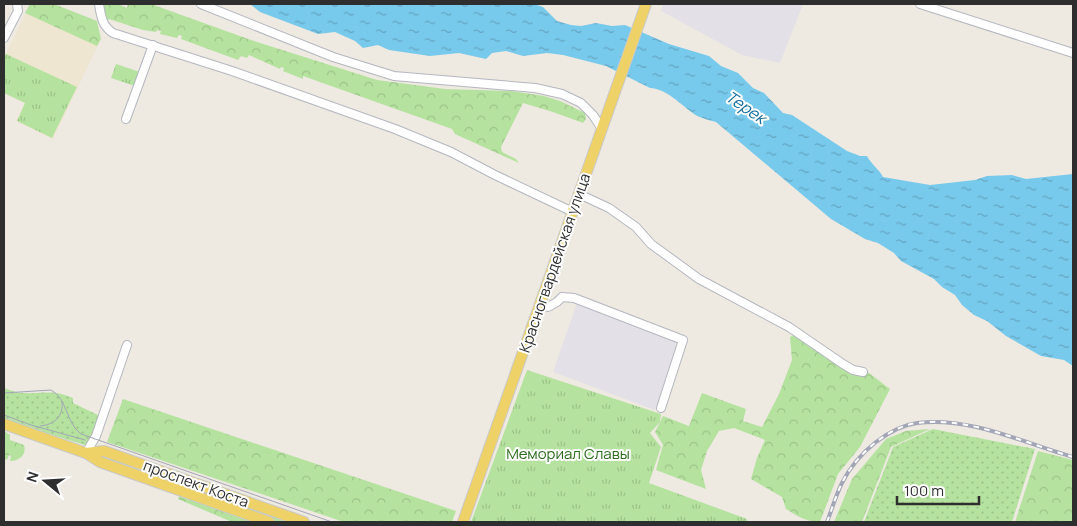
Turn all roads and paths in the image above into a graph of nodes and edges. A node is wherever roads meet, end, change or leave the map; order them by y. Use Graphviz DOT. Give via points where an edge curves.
graph roads {
  1 [pos="17,4"];
  2 [pos="99,4"];
  3 [pos="201,4"];
  4 [pos="920,4"];
  5 [pos="644,8"];
  6 [pos="4,38"];
  7 [pos="153,46"];
  8 [pos="1073,53"];
  9 [pos="126,119"];
  10 [pos="602,130"];
  11 [pos="579,194"];
  12 [pos="574,212"];
  13 [pos="541,305"];
  14 [pos="127,345"];
  15 [pos="862,372"];
  16 [pos="660,408"];
  17 [pos="4,424"];
  18 [pos="86,453"];
  19 [pos="269,522"];
  20 [pos="304,522"];
  21 [pos="463,522"];
  1 -- 6 [label="street" via="18,11"];
  2 -- 7 [label="street" via="102,21 108,30"];
  3 -- 10 [label="street" via="333,57 394,76 479,82 562,94 581,103"];
  4 -- 8 [label="street"];
  5 -- 10 [label="main road, Красногвардейская улица"];
  7 -- 9 [label="street"];
  7 -- 12 [label="street" via="403,133 451,152"];
  10 -- 11 [label="main road, Красногвардейская улица"];
  11 -- 12 [label="main road, Красногвардейская улица"];
  11 -- 15 [label="street" via="609,208 636,227 651,244 700,279 789,327 842,364"];
  12 -- 13 [label="main road, Красногвардейская улица"];
  13 -- 16 [label="street" via="548,307 562,297 574,298 684,340"];
  13 -- 21 [label="main road, Красногвардейская улица"];
  14 -- 18 [label="street" via="96,436"];
  17 -- 18 [label="main road, проспект Коста"];
  18 -- 19 [label="main road, проспект Коста" via="100,462"];
  18 -- 20 [label="main road, проспект Коста" via="104,451"];
}
